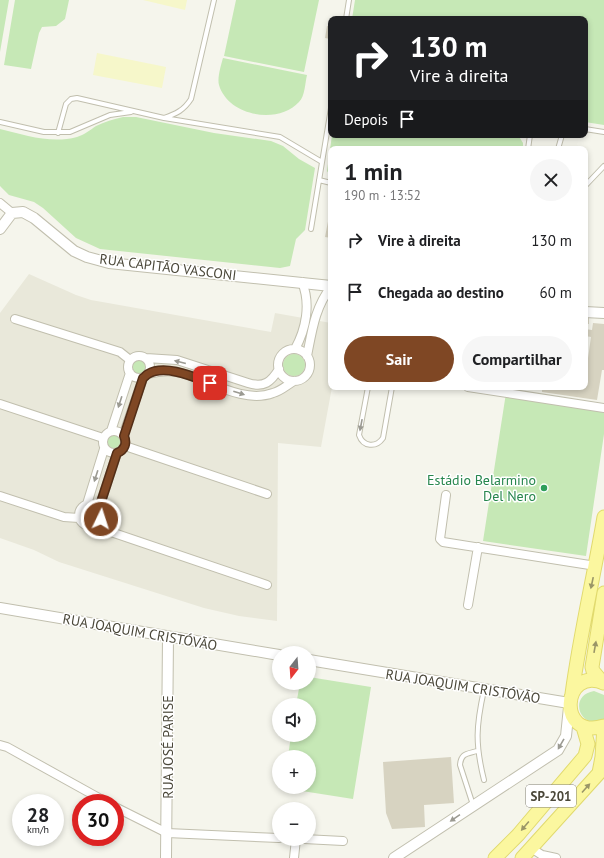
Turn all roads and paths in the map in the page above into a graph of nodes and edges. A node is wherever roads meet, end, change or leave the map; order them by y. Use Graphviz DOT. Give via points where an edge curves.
graph roads {
  1 [pos="214,0"];
  2 [pos="349,0"];
  3 [pos="346,16"];
  4 [pos="136,112"];
  5 [pos="164,118"];
  6 [pos="0,122"];
  7 [pos="328,126"];
  8 [pos="588,129"];
  9 [pos="604,132"];
  10 [pos="58,133"];
  11 [pos="322,162"];
  12 [pos="604,166"];
  13 [pos="319,180"];
  14 [pos="328,182"];
  15 [pos="588,183"];
  16 [pos="0,203"];
  17 [pos="12,213"];
  18 [pos="0,229"];
  19 [pos="311,229"];
  20 [pos="302,282"];
  21 [pos="328,286"];
  22 [pos="328,291"];
  23 [pos="307,308"];
  24 [pos="317,311"];
  25 [pos="588,312"];
  26 [pos="604,314"];
  27 [pos="15,319"];
  28 [pos="302,334"];
  29 [pos="311,336"];
  30 [pos="295,349"];
  31 [pos="307,356"];
  32 [pos="146,358"];
  33 [pos="130,360"];
  34 [pos="279,369"];
  35 [pos="130,373"];
  36 [pos="146,376"];
  37 [pos="294,381"];
  38 [pos="367,390"];
  39 [pos="391,390"];
  40 [pos="487,390"];
  41 [pos="0,404"];
  42 [pos="604,408"];
  43 [pos="111,431"];
  44 [pos="124,436"];
  45 [pos="103,438"];
  46 [pos="125,446"];
  47 [pos="104,449"];
  48 [pos="117,453"];
  49 [pos="267,494"];
  50 [pos="446,495"];
  51 [pos="0,496"];
  52 [pos="87,504"];
  53 [pos="99,508"];
  54 [pos="604,517"];
  55 [pos="79,518"];
  56 [pos="96,524"];
  57 [pos="478,547"];
  58 [pos="596,566"];
  59 [pos="267,585"];
  60 [pos="604,593"];
  61 [pos="468,605"];
  62 [pos="0,608"];
  63 [pos="168,637"];
  64 [pos="272,654"];
  65 [pos="316,661"];
  66 [pos="603,683"];
  67 [pos="484,690"];
  68 [pos="570,702"];
  69 [pos="604,726"];
  70 [pos="583,727"];
  71 [pos="0,745"];
  72 [pos="477,752"];
  73 [pos="484,780"];
  74 [pos="92,794"];
  75 [pos="473,806"];
  76 [pos="124,812"];
  77 [pos="167,833"];
  78 [pos="272,838"];
  79 [pos="316,840"];
  80 [pos="343,841"];
  81 [pos="295,846"];
  82 [pos="531,848"];
  83 [pos="166,858"];
  84 [pos="294,858"];
  85 [pos="394,858"];
  86 [pos="495,858"];
  87 [pos="522,858"];
  88 [pos="556,858"];
  1 -- 5 [label="lane" via="191,99 186,107"];
  2 -- 3 [label="lane"];
  4 -- 5 [label="lane"];
  4 -- 10 [label="lane" via="110,115 70,132"];
  4 -- 10 [label="lane" via="77,98 66,104"];
  5 -- 11 [label="lane" via="280,138"];
  6 -- 10 [label="lane"];
  7 -- 11 [label="lane"];
  8 -- 9 [label="lane"];
  11 -- 13 [label="lane"];
  12 -- 15 [label="lane"];
  13 -- 14 [label="lane"];
  13 -- 19 [label="lane"];
  16 -- 17 [label="street, RUA CAPITÃO VASCONI"];
  17 -- 18 [label="street"];
  17 -- 20 [label="street, RUA CAPITÃO VASCONI" via="23,212 74,251 108,263"];
  20 -- 21 [label="street, RUA CAPITÃO VASCONI"];
  20 -- 23 [label="street"];
  22 -- 24 [label="street"];
  23 -- 24 [label="street"];
  23 -- 28 [label="street"];
  24 -- 29 [label="street"];
  25 -- 26 [label="street"];
  27 -- 33 [label="street" via="120,352"];
  28 -- 29 [label="street"];
  28 -- 30 [label="street"];
  29 -- 31 [label="street"];
  30 -- 31 [label="street"];
  30 -- 34 [label="street" via="282,355 278,364"];
  31 -- 37 [label="street" via="310,365 307,375"];
  32 -- 33 [label="street" via="140,355"];
  34 -- 32 [label="street, one-way" via="270,381 257,385 177,360"];
  32 -- 36 [label="street" via="150,364 150,371"];
  33 -- 35 [label="street"];
  34 -- 37 [label="street" via="284,377"];
  35 -- 36 [label="street" via="135,378"];
  35 -- 43 [label="street, one-way"];
  36 -- 37 [label="street, one-way" via="163,371 181,372 252,396 272,394"];
  36 -- 44 [label="street"];
  38 -- 39 [label="lane, one-way" via="359,435 366,444 373,445 383,438"];
  40 -- 42 [label="street"];
  41 -- 45 [label="street"];
  43 -- 44 [label="street"];
  43 -- 45 [label="street"];
  44 -- 46 [label="street"];
  45 -- 47 [label="street"];
  46 -- 48 [label="street"];
  46 -- 49 [label="street"];
  47 -- 48 [label="street" via="110,453"];
  47 -- 52 [label="street, one-way"];
  48 -- 53 [label="street"];
  50 -- 57 [label="street" via="441,540"];
  51 -- 55 [label="street" via="64,517"];
  52 -- 53 [label="street" via="94,504"];
  52 -- 55 [label="street" via="81,508"];
  53 -- 56 [label="street" via="101,515"];
  54 -- 58 [label="main road"];
  55 -- 56 [label="street" via="86,526"];
  56 -- 59 [label="street" via="105,530"];
  57 -- 58 [label="street"];
  57 -- 61 [label="street"];
  58 -- 68 [label="main road, one-way"];
  66 -- 60 [label="main road, one-way" via="592,667"];
  62 -- 63 [label="street, RUA JOAQUIM CRISTÓVÃO"];
  63 -- 64 [label="street, RUA JOAQUIM CRISTÓVÃO"];
  63 -- 77 [label="street, RUA JOSÉ PARISE"];
  65 -- 67 [label="street, RUA JOAQUIM CRISTÓVÃO"];
  66 -- 68 [label="main road" via="588,681 582,684 576,688"];
  67 -- 68 [label="street, RUA JOAQUIM CRISTÓVÃO"];
  67 -- 72 [label="lane" via="478,720"];
  68 -- 70 [label="main road, SP-201" via="574,718"];
  68 -- 75 [label="street, one-way" via="566,736 558,750"];
  69 -- 70 [label="main road"];
  82 -- 69 [label="main road, SP-201, one-way" via="599,773"];
  70 -- 86 [label="main road, SP-201, one-way" via="588,737 584,756 518,835"];
  71 -- 74 [label="street"];
  72 -- 73 [label="lane"];
  72 -- 75 [label="lane" via="463,755 460,765"];
  75 -- 85 [label="street, one-way"];
  76 -- 77 [label="street"];
  77 -- 78 [label="street"];
  77 -- 83 [label="street, RUA JOSÉ PARISE"];
  79 -- 80 [label="street"];
  81 -- 84 [label="street"];
  82 -- 87 [label="main road, SP-201"];
  82 -- 88 [label="street" via="542,855"];
}
